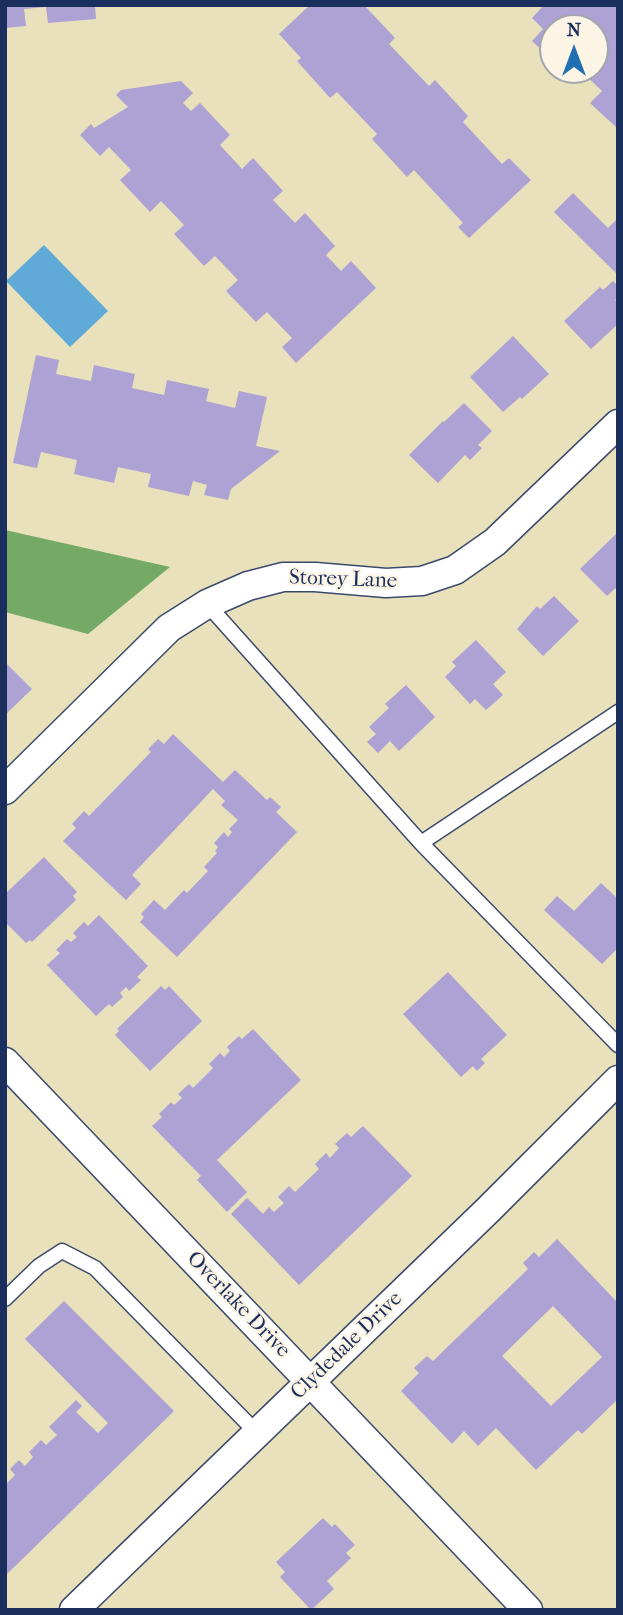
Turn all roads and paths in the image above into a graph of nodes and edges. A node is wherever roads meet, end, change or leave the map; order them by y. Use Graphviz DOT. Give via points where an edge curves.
graph roads {
  1 [pos="618,424"];
  2 [pos="207,604"];
  3 [pos="618,712"];
  4 [pos="5,790"];
  5 [pos="421,843"];
  6 [pos="618,1045"];
  7 [pos="5,1062"];
  8 [pos="618,1080"];
  9 [pos="5,1299"];
  10 [pos="310,1382"];
  11 [pos="257,1433"];
  12 [pos="74,1610"];
  13 [pos="528,1610"];
  1 -- 2 [label="street, Storey Lane" via="495,542 455,570 422,581 386,583 283,577"];
  2 -- 4 [label="street, Storey Lane" via="169,628"];
  2 -- 5 [label="lane"];
  3 -- 5 [label="lane"];
  5 -- 6 [label="lane"];
  7 -- 10 [label="street, Overlake Drive"];
  8 -- 10 [label="street, Clydedale Drive"];
  9 -- 11 [label="lane" via="62,1251 95,1268"];
  10 -- 11 [label="street, Clydedale Drive"];
  10 -- 13 [label="street, Overlake Drive"];
  11 -- 12 [label="street, Clydedale Drive"];
}
